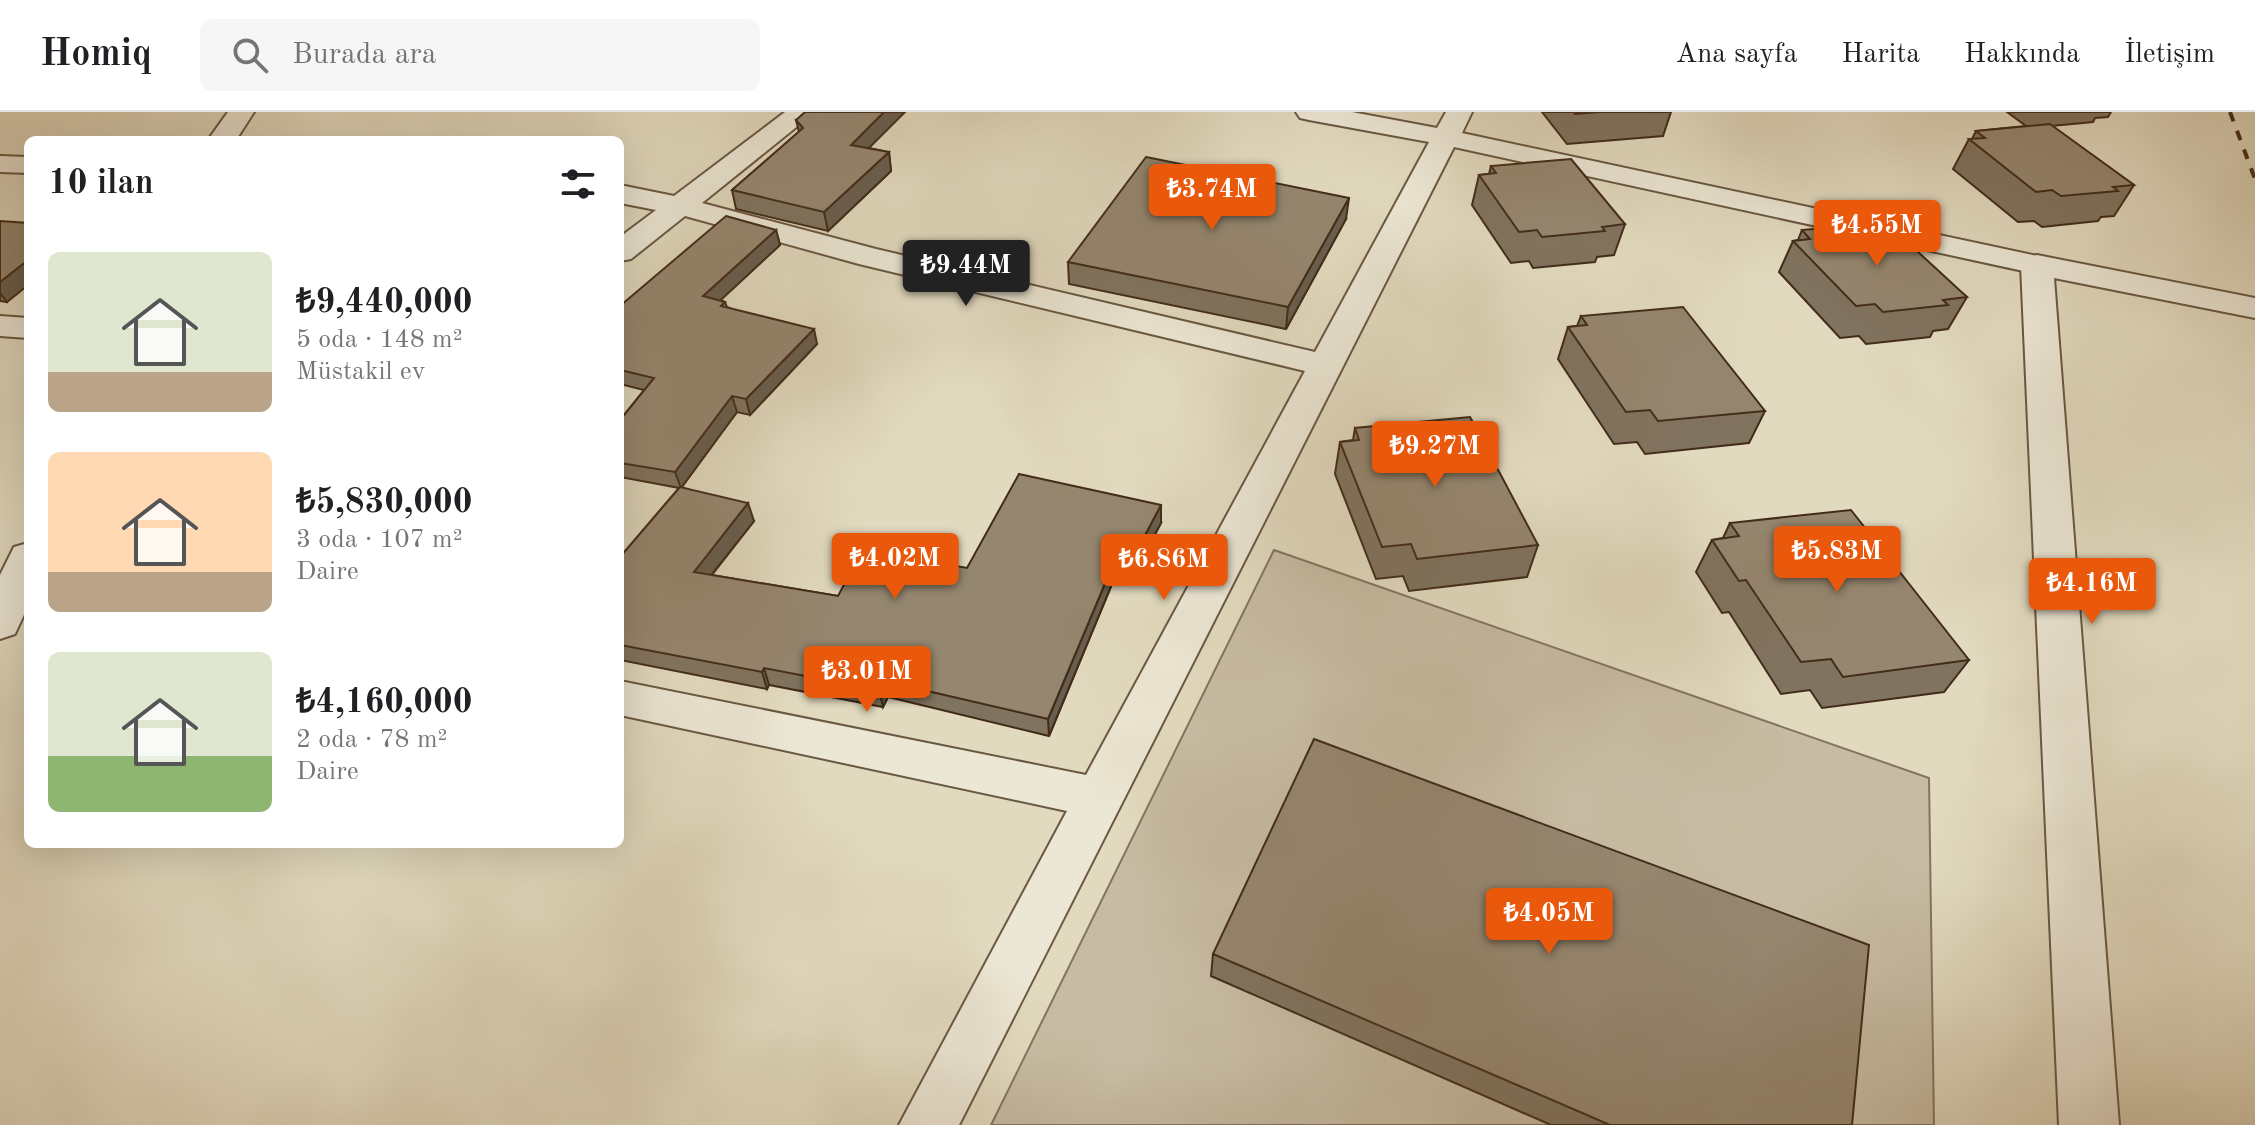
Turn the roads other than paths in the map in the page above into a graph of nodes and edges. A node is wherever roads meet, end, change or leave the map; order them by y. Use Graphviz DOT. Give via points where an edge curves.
graph roads {
  1 [pos="241,112"];
  2 [pos="802,112"];
  3 [pos="1309,112"];
  4 [pos="1452,125"];
  5 [pos="225,136"];
  6 [pos="0,164"];
  7 [pos="24,165"];
  8 [pos="624,195"];
  9 [pos="680,206"];
  10 [pos="624,249"];
  11 [pos="2037,265"];
  12 [pos="2255,308"];
  13 [pos="0,326"];
  14 [pos="24,328"];
  15 [pos="1325,365"];
  16 [pos="16,570"];
  17 [pos="0,623"];
  18 [pos="624,699"];
  19 [pos="1099,798"];
  20 [pos="928,1125"];
  21 [pos="2089,1125"];
  1 -- 5 [label="street"];
  2 -- 9 [label="street"];
  3 -- 4 [label="street"];
  4 -- 11 [label="street"];
  4 -- 15 [label="street"];
  6 -- 7 [label="street"];
  8 -- 9 [label="street"];
  9 -- 10 [label="street"];
  9 -- 15 [label="street" via="870,257"];
  11 -- 12 [label="street"];
  11 -- 21 [label="street"];
  13 -- 14 [label="street"];
  15 -- 19 [label="street"];
  16 -- 17 [label="street"];
  18 -- 19 [label="street"];
  19 -- 20 [label="street"];
}
